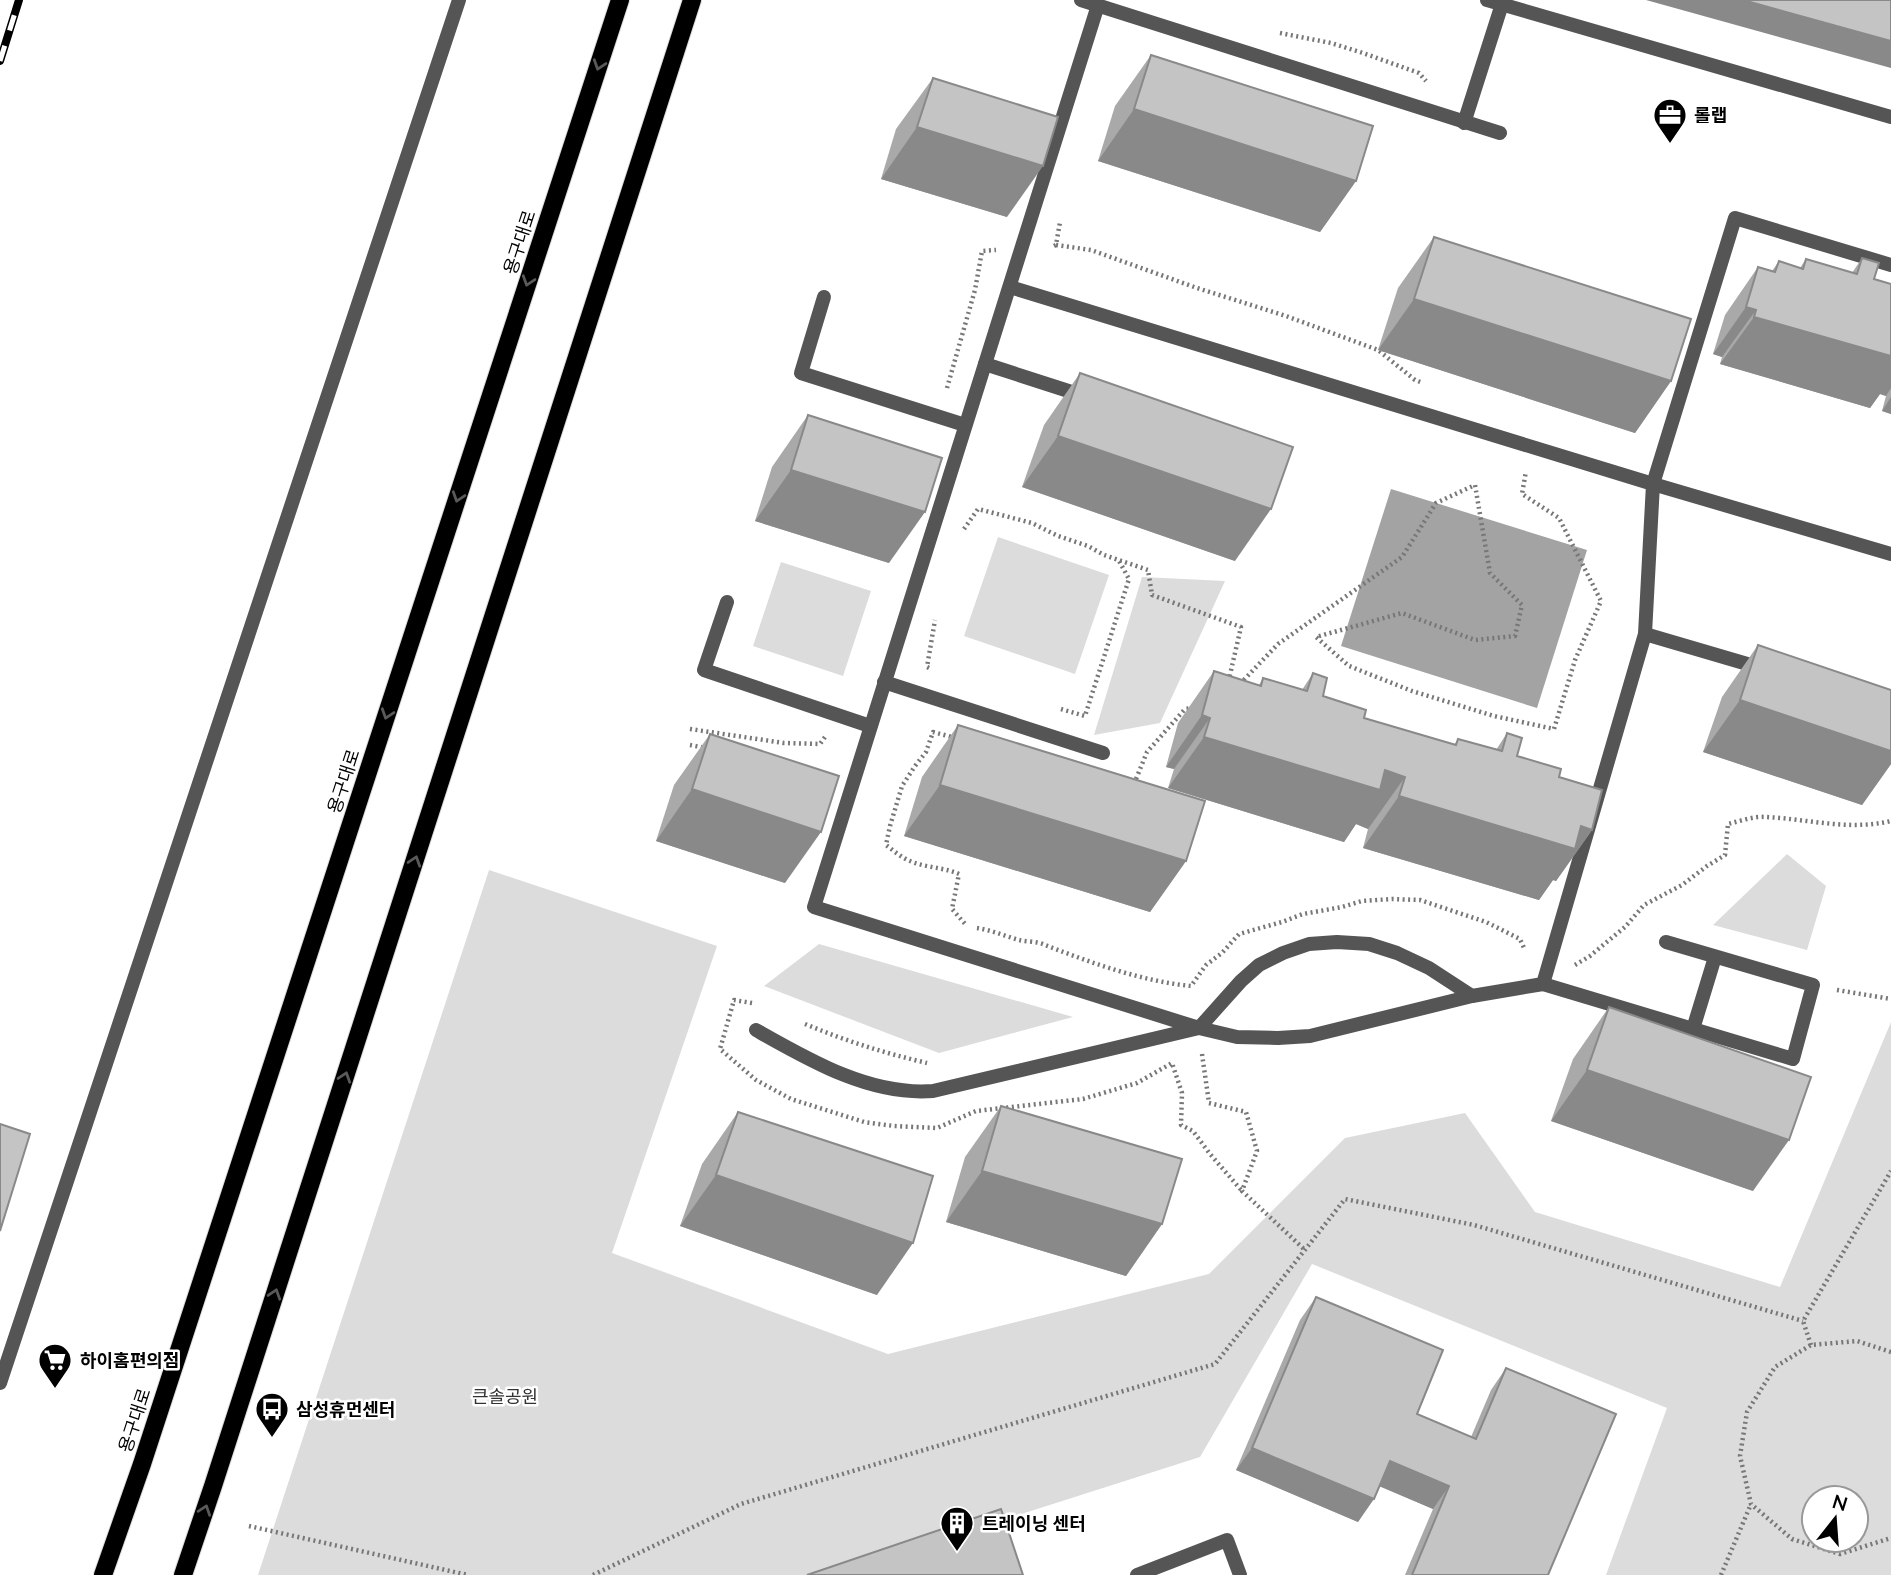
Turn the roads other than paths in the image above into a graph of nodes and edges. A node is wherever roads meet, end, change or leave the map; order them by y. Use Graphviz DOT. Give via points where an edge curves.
graph roads {
  1 [pos="459,0"];
  2 [pos="620,0"];
  3 [pos="692,0"];
  4 [pos="1082,0"];
  5 [pos="1487,0"];
  6 [pos="1503,2"];
  7 [pos="1098,5"];
  8 [pos="1891,117"];
  9 [pos="1464,123"];
  10 [pos="1500,133"];
  11 [pos="1891,265"];
  12 [pos="1010,287"];
  13 [pos="824,297"];
  14 [pos="985,365"];
  15 [pos="1103,402"];
  16 [pos="965,425"];
  17 [pos="1653,484"];
  18 [pos="1891,554"];
  19 [pos="727,602"];
  20 [pos="1645,634"];
  21 [pos="1773,671"];
  22 [pos="884,682"];
  23 [pos="870,726"];
  24 [pos="1102,753"];
  25 [pos="1666,943"];
  26 [pos="1715,957"];
  27 [pos="1543,984"];
  28 [pos="1472,996"];
  29 [pos="1199,1028"];
  30 [pos="1693,1029"];
  31 [pos="756,1030"];
  32 [pos="0,1383"];
  33 [pos="103,1575"];
  34 [pos="183,1575"];
  35 [pos="1137,1575"];
  36 [pos="1240,1575"];
  1 -- 32 [label="street"];
  2 -- 33 [label="main road, 용구대로, one-way"];
  34 -- 3 [label="main road, one-way"];
  4 -- 7 [label="street"];
  5 -- 6 [label="street"];
  6 -- 8 [label="street"];
  6 -- 9 [label="street"];
  7 -- 9 [label="street"];
  7 -- 12 [label="street"];
  9 -- 10 [label="street"];
  11 -- 17 [label="street" via="1735,218"];
  12 -- 14 [label="street"];
  12 -- 17 [label="street"];
  13 -- 16 [label="street" via="801,373"];
  14 -- 15 [label="street"];
  14 -- 16 [label="street"];
  16 -- 22 [label="street"];
  17 -- 18 [label="street"];
  17 -- 20 [label="street"];
  19 -- 23 [label="street" via="704,670"];
  20 -- 21 [label="street"];
  20 -- 27 [label="street"];
  22 -- 23 [label="street"];
  22 -- 24 [label="street"];
  23 -- 29 [label="street" via="814,907"];
  25 -- 26 [label="street"];
  26 -- 30 [label="street"];
  26 -- 30 [label="street" via="1813,985 1793,1059"];
  27 -- 28 [label="street"];
  27 -- 30 [label="street"];
  28 -- 29 [label="street" via="1310,1036 1237,1037"];
  28 -- 29 [label="street" via="1429,968 1369,944 1309,944 1259,965"];
  29 -- 31 [label="street" via="912,1093 856,1079"];
  35 -- 36 [label="street" via="1227,1540"];
}
